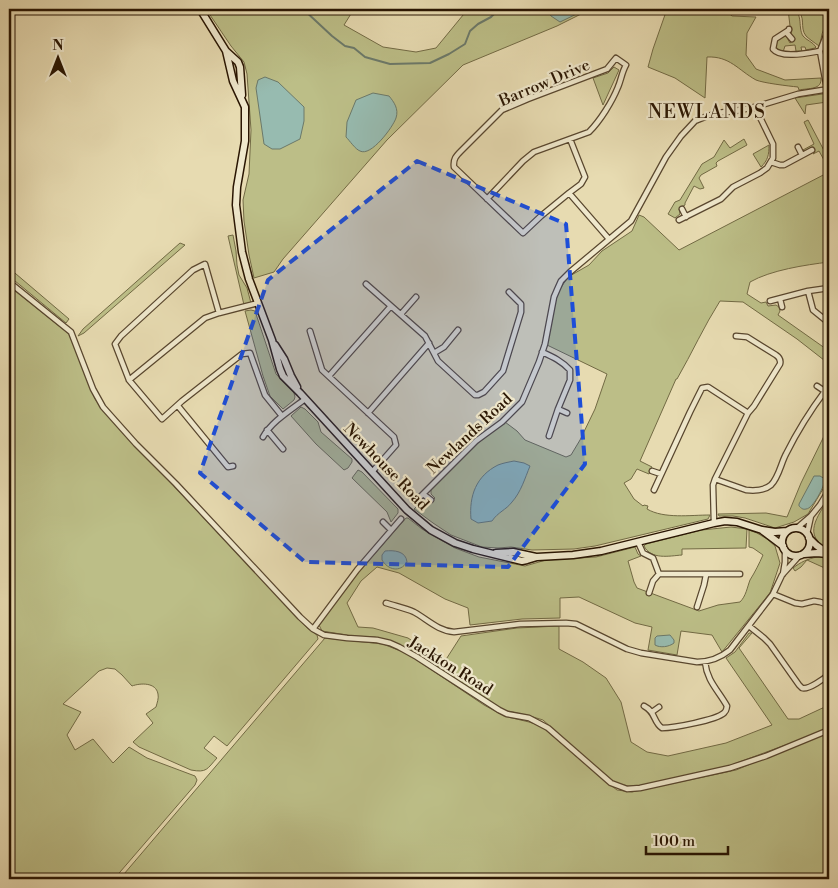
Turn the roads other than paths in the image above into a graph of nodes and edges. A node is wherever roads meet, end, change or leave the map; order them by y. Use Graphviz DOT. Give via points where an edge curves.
graph roads {
  1 [pos="200,9"];
  2 [pos="829,28"];
  3 [pos="792,39"];
  4 [pos="820,51"];
  5 [pos="226,52"];
  6 [pos="828,89"];
  7 [pos="242,99"];
  8 [pos="755,107"];
  9 [pos="570,139"];
  10 [pos="798,147"];
  11 [pos="812,150"];
  12 [pos="802,155"];
  13 [pos="771,162"];
  14 [pos="569,193"];
  15 [pos="487,199"];
  16 [pos="682,209"];
  17 [pos="686,217"];
  18 [pos="679,220"];
  19 [pos="609,239"];
  20 [pos="9,282"];
  21 [pos="366,284"];
  22 [pos="829,288"];
  23 [pos="808,291"];
  24 [pos="509,292"];
  25 [pos="416,297"];
  26 [pos="780,299"];
  27 [pos="770,301"];
  28 [pos="258,303"];
  29 [pos="391,306"];
  30 [pos="782,307"];
  31 [pos="219,313"];
  32 [pos="401,314"];
  33 [pos="829,323"];
  34 [pos="458,330"];
  35 [pos="310,331"];
  36 [pos="736,336"];
  37 [pos="429,343"];
  38 [pos="542,352"];
  39 [pos="434,353"];
  40 [pos="329,376"];
  41 [pos="129,380"];
  42 [pos="817,386"];
  43 [pos="827,393"];
  44 [pos="305,399"];
  45 [pos="178,406"];
  46 [pos="558,409"];
  47 [pos="368,413"];
  48 [pos="567,413"];
  49 [pos="748,413"];
  50 [pos="282,416"];
  51 [pos="267,430"];
  52 [pos="549,436"];
  53 [pos="263,437"];
  54 [pos="283,449"];
  55 [pos="233,466"];
  56 [pos="652,471"];
  57 [pos="372,472"];
  58 [pos="661,474"];
  59 [pos="714,479"];
  60 [pos="654,490"];
  61 [pos="829,490"];
  62 [pos="423,494"];
  63 [pos="431,500"];
  64 [pos="415,502"];
  65 [pos="812,516"];
  66 [pos="402,518"];
  67 [pos="383,522"];
  68 [pos="714,523"];
  69 [pos="797,528"];
  70 [pos="391,530"];
  71 [pos="762,530"];
  72 [pos="787,531"];
  73 [pos="808,536"];
  74 [pos="638,542"];
  75 [pos="784,548"];
  76 [pos="829,554"];
  77 [pos="802,555"];
  78 [pos="659,574"];
  79 [pos="730,574"];
  80 [pos="740,574"];
  81 [pos="706,575"];
  82 [pos="782,575"];
  83 [pos="730,582"];
  84 [pos="648,593"];
  85 [pos="774,594"];
  86 [pos="386,603"];
  87 [pos="829,605"];
  88 [pos="698,607"];
  89 [pos="749,626"];
  90 [pos="313,629"];
  91 [pos="705,662"];
  92 [pos="829,674"];
  93 [pos="644,706"];
  94 [pos="659,707"];
  95 [pos="652,712"];
  96 [pos="829,730"];
  1 -- 5 [label="street, Newhouse Road"];
  2 -- 4 [label="street"];
  3 -- 4 [label="street" via="788,30 774,40 773,49 781,54"];
  4 -- 6 [label="street"];
  5 -- 7 [label="street, Newhouse Road" via="233,81"];
  5 -- 7 [label="street, Newhouse Road" via="240,67"];
  6 -- 8 [label="street, Newlands Road"];
  7 -- 28 [label="street, Newhouse Road" via="245,141 236,205 245,266"];
  8 -- 13 [label="street" via="773,144"];
  8 -- 19 [label="street, Newlands Road" via="705,117 689,126 666,157 631,221"];
  9 -- 14 [label="street" via="586,177"];
  9 -- 15 [label="street, Barrow Drive" via="534,152"];
  9 -- 15 [label="street, Barrow Drive" via="589,132 595,126 617,90 626,64 616,58 607,69 502,110 454,161 454,167"];
  10 -- 12 [label="street"];
  11 -- 12 [label="street"];
  12 -- 13 [label="street" via="780,166"];
  13 -- 17 [label="street" via="760,173 730,189 721,200"];
  14 -- 15 [label="street, Barrow Drive" via="523,233"];
  14 -- 19 [label="street"];
  16 -- 17 [label="street"];
  17 -- 18 [label="street"];
  19 -- 38 [label="street, Newlands Road" via="561,281"];
  20 -- 90 [label="street, Jackton Road" via="71,332 103,407"];
  21 -- 29 [label="street"];
  22 -- 23 [label="street"];
  23 -- 26 [label="street"];
  23 -- 33 [label="street" via="813,310"];
  24 -- 39 [label="street" via="521,304 521,312 502,370 484,392 475,395 438,361"];
  25 -- 32 [label="street"];
  26 -- 27 [label="street"];
  26 -- 30 [label="street"];
  28 -- 31 [label="street"];
  28 -- 44 [label="street, Newhouse Road" via="281,373"];
  29 -- 32 [label="street"];
  29 -- 40 [label="street"];
  31 -- 41 [label="street" via="205,318"];
  31 -- 41 [label="street" via="205,264 193,270 115,344"];
  32 -- 37 [label="street"];
  34 -- 39 [label="street" via="444,347"];
  35 -- 40 [label="street" via="322,370"];
  36 -- 49 [label="street" via="750,338 781,361"];
  37 -- 39 [label="street"];
  37 -- 47 [label="street"];
  38 -- 46 [label="street" via="555,357 570,370 570,380"];
  38 -- 62 [label="street, Newlands Road" via="522,402 476,441"];
  40 -- 47 [label="street"];
  41 -- 45 [label="street" via="162,419"];
  42 -- 43 [label="street"];
  43 -- 59 [label="street" via="813,407 771,484 762,490 751,491"];
  44 -- 50 [label="street"];
  44 -- 57 [label="street, Newhouse Road"];
  45 -- 50 [label="street" via="232,361 250,353 266,395"];
  45 -- 55 [label="street" via="228,467"];
  46 -- 48 [label="street"];
  46 -- 52 [label="street"];
  47 -- 57 [label="street" via="394,437 396,443"];
  49 -- 58 [label="street" via="704,387"];
  49 -- 59 [label="street"];
  50 -- 51 [label="street"];
  51 -- 53 [label="street"];
  51 -- 54 [label="street"];
  56 -- 58 [label="street"];
  57 -- 74 [label="street, Newhouse Road" via="430,530 473,550 522,561 601,551"];
  58 -- 60 [label="street"];
  59 -- 68 [label="street"];
  61 -- 65 [label="street"];
  62 -- 63 [label="street"];
  62 -- 64 [label="street, Newlands Road"];
  65 -- 69 [label="street"];
  65 -- 73 [label="street"];
  66 -- 70 [label="street"];
  67 -- 70 [label="street"];
  68 -- 71 [label="street, Newhouse Road" via="737,522"];
  68 -- 74 [label="street, Newhouse Road"];
  69 -- 72 [label="street"];
  69 -- 73 [label="street"];
  70 -- 90 [label="street"];
  71 -- 72 [label="street, Newhouse Road"];
  71 -- 75 [label="street, Newhouse Road"];
  72 -- 75 [label="street" via="782,542"];
  73 -- 76 [label="street"];
  73 -- 77 [label="street" via="809,548"];
  74 -- 78 [label="street" via="643,554 653,558"];
  75 -- 77 [label="street" via="791,555"];
  75 -- 82 [label="street"];
  76 -- 77 [label="street"];
  77 -- 82 [label="street"];
  78 -- 81 [label="street"];
  78 -- 84 [label="street"];
  79 -- 80 [label="street"];
  79 -- 81 [label="street"];
  79 -- 83 [label="street"];
  81 -- 88 [label="street"];
  82 -- 85 [label="street"];
  85 -- 87 [label="street" via="795,603 814,601"];
  85 -- 89 [label="street"];
  86 -- 91 [label="street" via="416,613 447,632 566,622 627,649"];
  89 -- 91 [label="street" via="730,650"];
  89 -- 92 [label="street" via="770,644 802,688 823,680"];
  90 -- 96 [label="street, Jackton Road" via="324,635 390,643 408,652 499,710 537,721 611,783 627,789 730,768"];
  91 -- 95 [label="street" via="709,679 727,706 725,712 712,719 665,728 660,728"];
  93 -- 95 [label="street"];
  94 -- 95 [label="street"];
}
